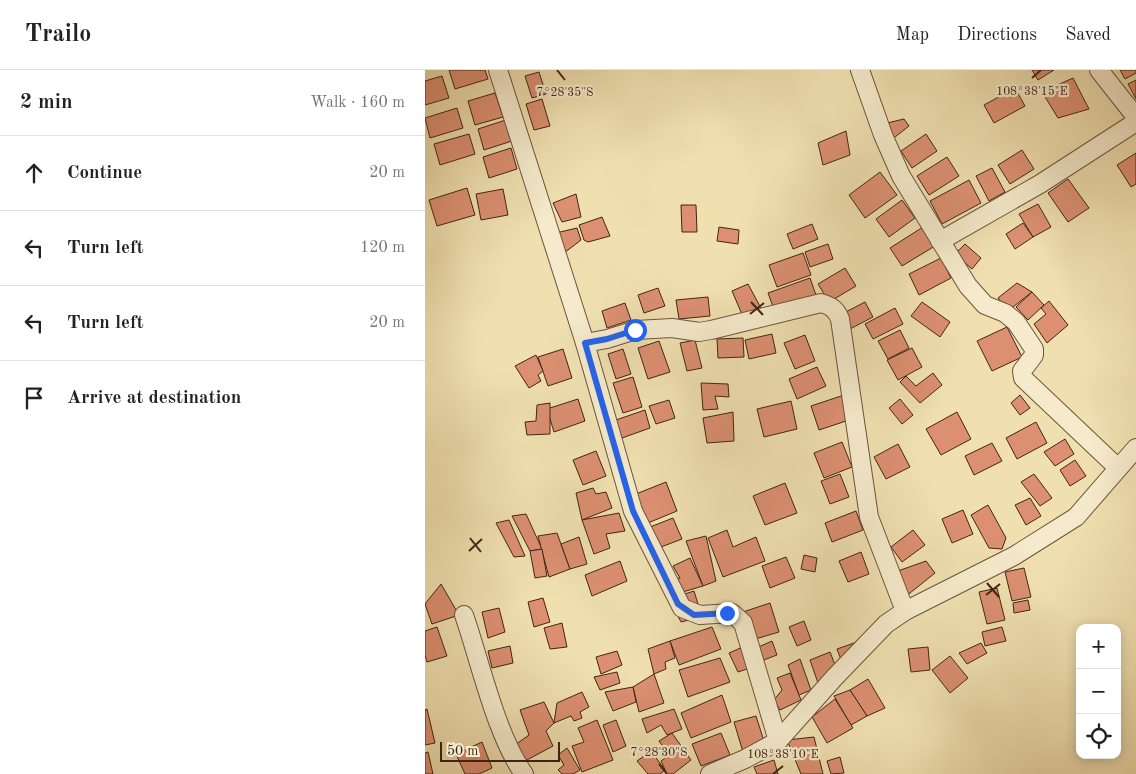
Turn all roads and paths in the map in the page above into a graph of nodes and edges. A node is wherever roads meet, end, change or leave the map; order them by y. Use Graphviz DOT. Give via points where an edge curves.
graph roads {
  1 [pos="498,70"];
  2 [pos="860,70"];
  3 [pos="1099,70"];
  4 [pos="1136,117"];
  5 [pos="1136,122"];
  6 [pos="940,241"];
  7 [pos="585,343"];
  8 [pos="1136,448"];
  9 [pos="1118,468"];
  10 [pos="905,612"];
  11 [pos="465,614"];
  12 [pos="778,741"];
  13 [pos="524,774"];
  14 [pos="710,774"];
  1 -- 7 [label="street"];
  2 -- 6 [label="street" via="892,158"];
  3 -- 4 [label="street"];
  5 -- 6 [label="street" via="1040,184"];
  6 -- 9 [label="street" via="979,300 1005,313 1024,332 1035,352 1022,371 1025,381"];
  7 -- 10 [label="street" via="635,330 672,328 699,332 821,304 837,311 869,517"];
  7 -- 12 [label="street" via="621,476 647,543 682,608 700,615 733,614 743,623"];
  8 -- 9 [label="street"];
  9 -- 10 [label="street" via="1076,516 1014,556"];
  10 -- 12 [label="street" via="886,624"];
  11 -- 13 [label="street" via="499,723 514,760"];
  12 -- 14 [label="street" via="745,760"];
}
